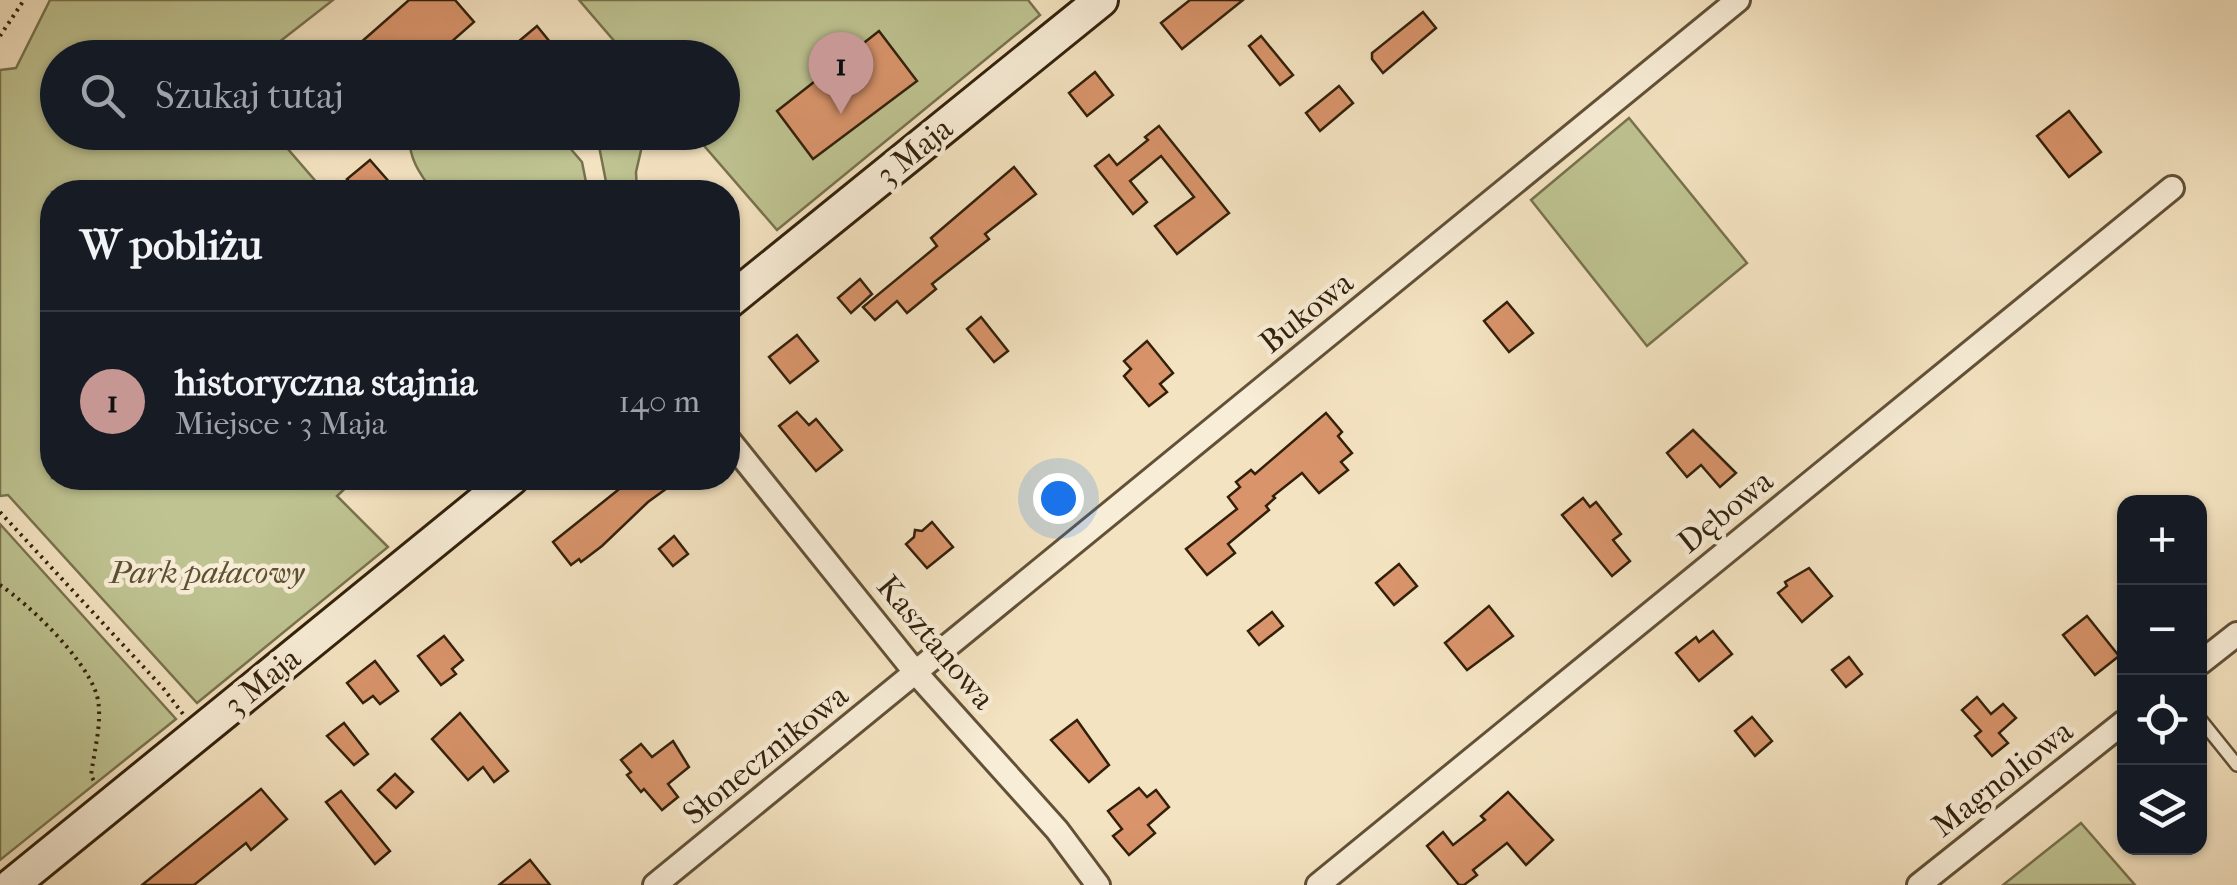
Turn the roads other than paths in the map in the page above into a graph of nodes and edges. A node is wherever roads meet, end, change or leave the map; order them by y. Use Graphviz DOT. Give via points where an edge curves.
graph roads {
  1 [pos="1100,0"];
  2 [pos="1738,0"];
  3 [pos="2172,188"];
  4 [pos="740,292"];
  5 [pos="740,454"];
  6 [pos="497,490"];
  7 [pos="2237,634"];
  8 [pos="2207,658"];
  9 [pos="916,673"];
  10 [pos="2117,728"];
  11 [pos="2207,728"];
  12 [pos="2237,765"];
  13 [pos="1926,883"];
  14 [pos="12,885"];
  15 [pos="655,885"];
  16 [pos="1098,885"];
  17 [pos="1318,885"];
  1 -- 4 [label="street, 3 Maja"];
  2 -- 9 [label="street, Bukowa"];
  3 -- 17 [label="street, Dębowa"];
  5 -- 9 [label="street, Kasztanowa"];
  6 -- 14 [label="street, 3 Maja"];
  7 -- 8 [label="street"];
  9 -- 15 [label="street, Słonecznikowa"];
  9 -- 16 [label="street, Kasztanowa"];
  10 -- 13 [label="street, Magnoliowa"];
  11 -- 12 [label="lane"];
}
